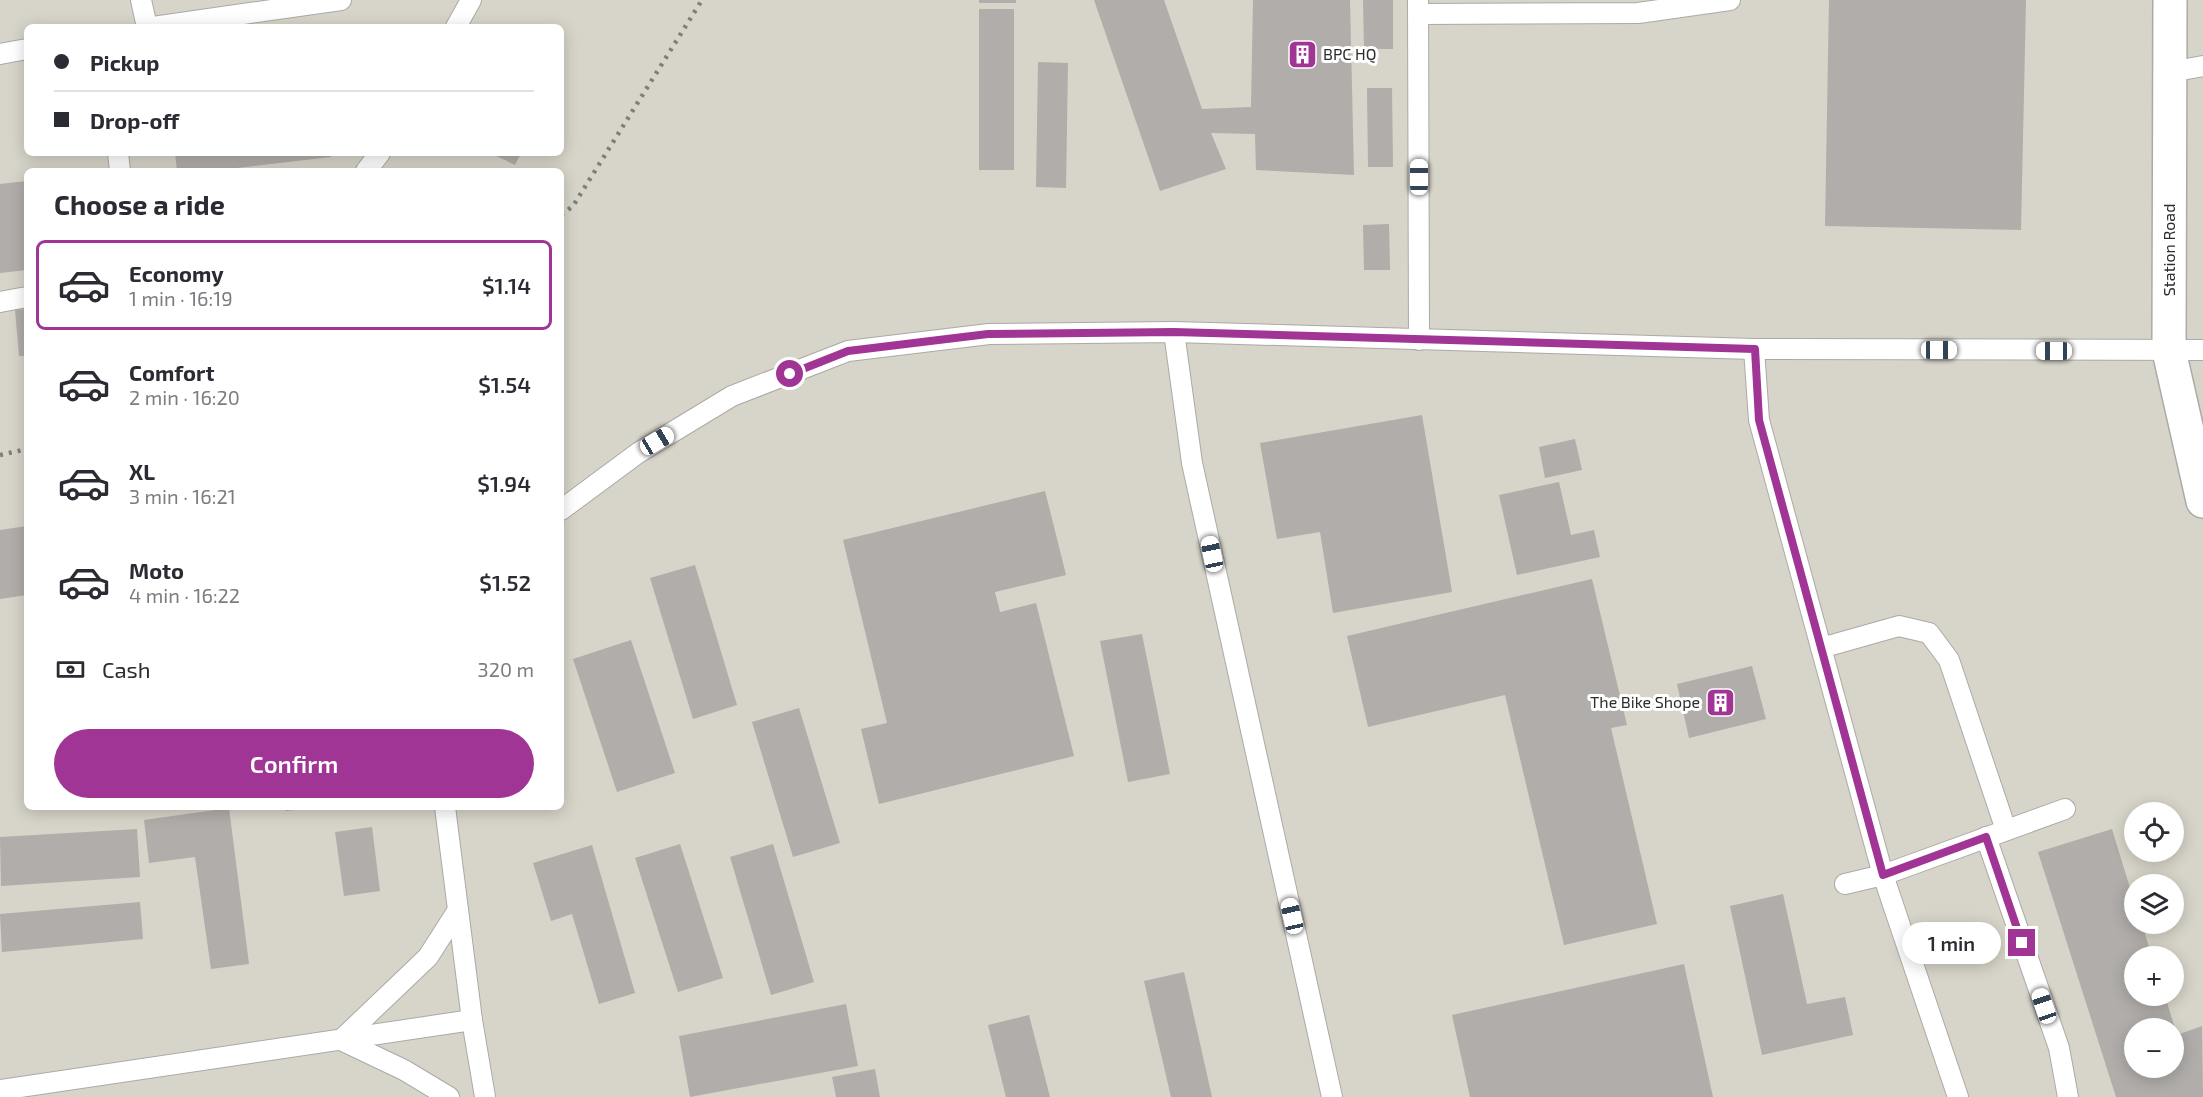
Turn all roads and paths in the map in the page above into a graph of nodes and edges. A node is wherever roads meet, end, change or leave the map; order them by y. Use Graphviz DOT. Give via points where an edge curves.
graph roads {
  1 [pos="141,0"];
  2 [pos="341,0"];
  3 [pos="471,0"];
  4 [pos="1730,0"];
  5 [pos="2170,0"];
  6 [pos="1418,7"];
  7 [pos="146,24"];
  8 [pos="174,24"];
  9 [pos="458,24"];
  10 [pos="24,50"];
  11 [pos="0,54"];
  12 [pos="2203,66"];
  13 [pos="2170,72"];
  14 [pos="378,156"];
  15 [pos="368,168"];
  16 [pos="24,298"];
  17 [pos="0,302"];
  18 [pos="1174,332"];
  19 [pos="1419,340"];
  20 [pos="1755,349"];
  21 [pos="2203,350"];
  22 [pos="2169,351"];
  23 [pos="2202,499"];
  24 [pos="564,508"];
  25 [pos="1821,648"];
  26 [pos="2065,809"];
  27 [pos="445,810"];
  28 [pos="2006,830"];
  29 [pos="1986,837"];
  30 [pos="1883,875"];
  31 [pos="1845,884"];
  32 [pos="458,910"];
  33 [pos="472,1020"];
  34 [pos="341,1040"];
  35 [pos="0,1090"];
  36 [pos="449,1097"];
  37 [pos="485,1097"];
  38 [pos="1332,1097"];
  39 [pos="1958,1097"];
  40 [pos="2068,1097"];
  1 -- 7 [label="lane"];
  2 -- 8 [label="lane"];
  3 -- 9 [label="lane"];
  4 -- 6 [label="lane" via="1638,13"];
  5 -- 13 [label="street, Station Road"];
  6 -- 19 [label="lane"];
  10 -- 11 [label="lane"];
  12 -- 13 [label="lane"];
  13 -- 22 [label="street, Station Road"];
  14 -- 15 [label="lane"];
  16 -- 17 [label="lane"];
  18 -- 19 [label="lane"];
  18 -- 24 [label="lane" via="988,334 848,351 732,396 638,453"];
  18 -- 38 [label="lane" via="1192,463"];
  19 -- 20 [label="lane"];
  20 -- 22 [label="lane"];
  20 -- 25 [label="lane" via="1759,420"];
  21 -- 22 [label="lane"];
  22 -- 23 [label="street, Station Road"];
  25 -- 28 [label="lane" via="1899,626 1929,633 1949,660"];
  25 -- 30 [label="lane"];
  26 -- 28 [label="lane"];
  27 -- 32 [label="lane"];
  28 -- 29 [label="lane"];
  29 -- 30 [label="lane"];
  29 -- 40 [label="lane" via="2059,1048"];
  30 -- 31 [label="lane"];
  30 -- 39 [label="lane"];
  32 -- 33 [label="lane"];
  32 -- 34 [label="lane" via="428,957"];
  33 -- 34 [label="lane"];
  33 -- 37 [label="lane"];
  34 -- 35 [label="lane"];
  34 -- 36 [label="lane"];
}
